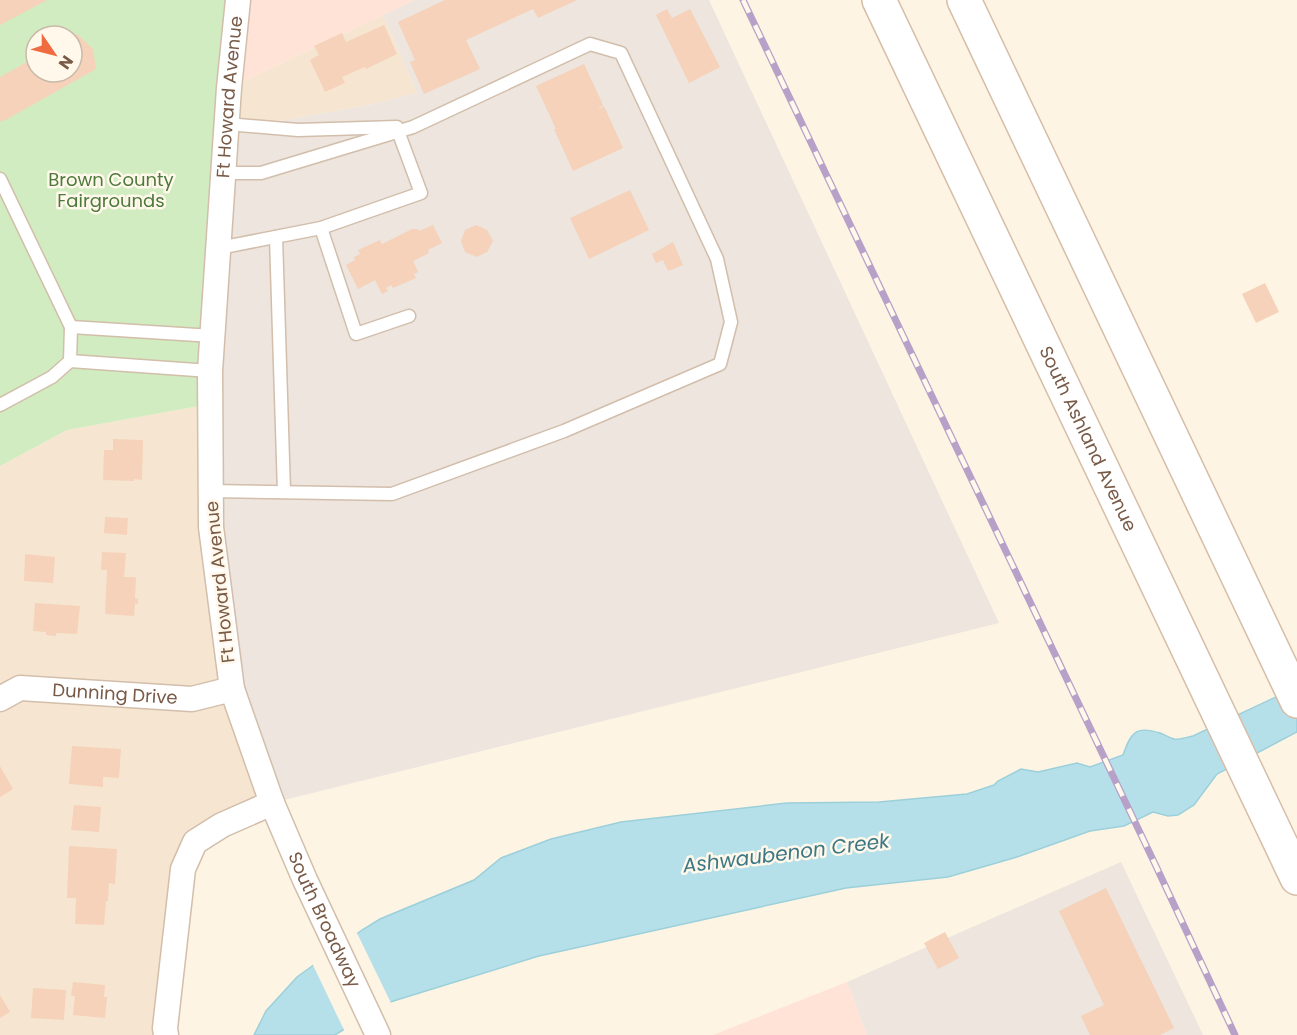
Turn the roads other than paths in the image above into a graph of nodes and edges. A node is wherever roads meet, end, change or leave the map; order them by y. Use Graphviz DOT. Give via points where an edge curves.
graph roads {
  1 [pos="238,0"];
  2 [pos="879,0"];
  3 [pos="964,0"];
  4 [pos="227,124"];
  5 [pos="413,127"];
  6 [pos="398,131"];
  7 [pos="223,173"];
  8 [pos="0,179"];
  9 [pos="321,228"];
  10 [pos="276,237"];
  11 [pos="219,248"];
  12 [pos="409,316"];
  13 [pos="71,327"];
  14 [pos="213,336"];
  15 [pos="70,361"];
  16 [pos="210,372"];
  17 [pos="0,405"];
  18 [pos="211,491"];
  19 [pos="284,492"];
  20 [pos="232,689"];
  21 [pos="0,699"];
  22 [pos="1297,702"];
  23 [pos="272,803"];
  24 [pos="1297,878"];
  25 [pos="161,1033"];
  26 [pos="378,1035"];
  1 -- 4 [label="street, Ft Howard Avenue"];
  2 -- 24 [label="main road, South Ashland Avenue"];
  3 -- 22 [label="main road"];
  4 -- 5 [label="lane" via="298,130"];
  4 -- 7 [label="street, Ft Howard Avenue"];
  5 -- 6 [label="lane"];
  5 -- 19 [label="lane" via="590,45 621,53 717,259 731,322 720,364 564,431 392,494"];
  6 -- 7 [label="lane" via="261,173"];
  6 -- 9 [label="lane" via="421,193"];
  7 -- 11 [label="street, Ft Howard Avenue"];
  8 -- 13 [label="lane"];
  9 -- 10 [label="lane"];
  9 -- 12 [label="lane" via="356,334"];
  10 -- 11 [label="lane"];
  10 -- 19 [label="lane"];
  11 -- 14 [label="street, Ft Howard Avenue"];
  13 -- 14 [label="lane"];
  13 -- 15 [label="lane"];
  14 -- 16 [label="street, Ft Howard Avenue"];
  15 -- 16 [label="lane"];
  15 -- 17 [label="lane" via="52,377"];
  16 -- 18 [label="street, Ft Howard Avenue"];
  18 -- 19 [label="lane"];
  18 -- 20 [label="street, Ft Howard Avenue" via="211,527"];
  20 -- 21 [label="street, Dunning Drive" via="192,699 20,688"];
  20 -- 23 [label="street, Ft Howard Avenue"];
  23 -- 25 [label="street" via="195,842 183,869"];
  23 -- 26 [label="street, South Broadway"];
}
